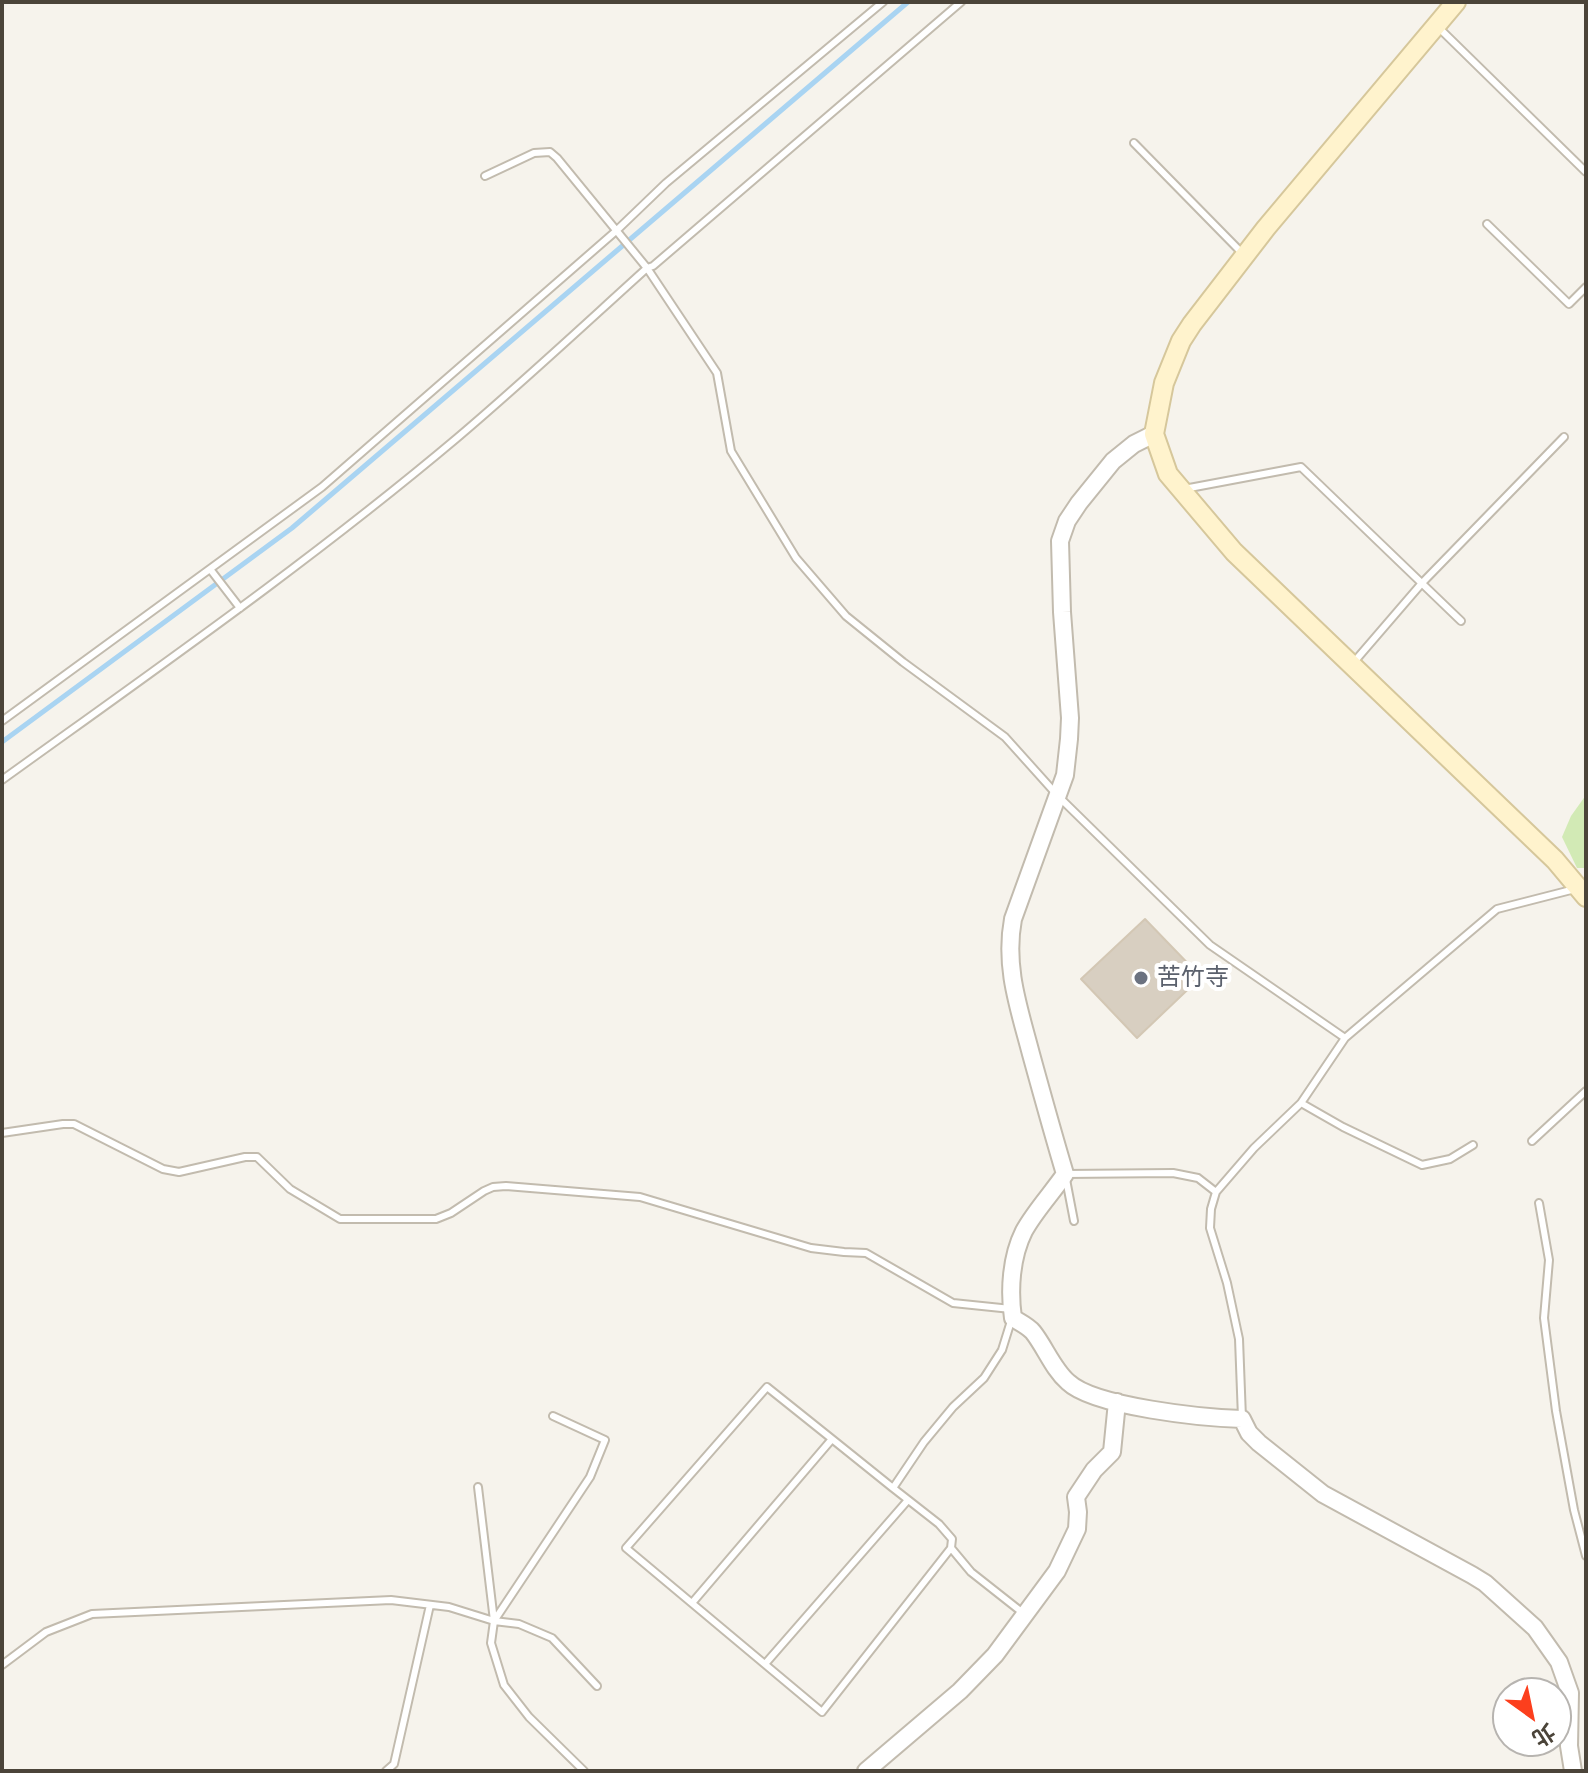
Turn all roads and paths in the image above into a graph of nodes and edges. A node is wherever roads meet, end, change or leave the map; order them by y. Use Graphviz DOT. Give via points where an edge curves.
graph roads {
  1 [pos="883,2"];
  2 [pos="961,2"];
  3 [pos="1456,2"];
  4 [pos="1436,25"];
  5 [pos="1134,143"];
  6 [pos="1586,172"];
  7 [pos="485,176"];
  8 [pos="1487,224"];
  9 [pos="616,231"];
  10 [pos="1244,255"];
  11 [pos="647,268"];
  12 [pos="1586,287"];
  13 [pos="1154,434"];
  14 [pos="1564,437"];
  15 [pos="1181,489"];
  16 [pos="210,569"];
  17 [pos="1422,583"];
  18 [pos="240,608"];
  19 [pos="1461,621"];
  20 [pos="1352,665"];
  21 [pos="2,721"];
  22 [pos="2,780"];
  23 [pos="1058,796"];
  24 [pos="1584,891"];
  25 [pos="1345,1038"];
  26 [pos="1586,1091"];
  27 [pos="1301,1103"];
  28 [pos="2,1133"];
  29 [pos="1532,1141"];
  30 [pos="1473,1145"];
  31 [pos="1065,1174"];
  32 [pos="1216,1192"];
  33 [pos="1539,1203"];
  34 [pos="1074,1221"];
  35 [pos="1012,1313"];
  36 [pos="1117,1402"];
  37 [pos="553,1416"];
  38 [pos="1242,1419"];
  39 [pos="832,1439"];
  40 [pos="478,1487"];
  41 [pos="893,1488"];
  42 [pos="908,1500"];
  43 [pos="951,1548"];
  44 [pos="1586,1556"];
  45 [pos="692,1603"];
  46 [pos="430,1605"];
  47 [pos="1026,1615"];
  48 [pos="494,1621"];
  49 [pos="765,1664"];
  50 [pos="2,1665"];
  51 [pos="597,1686"];
  52 [pos="386,1771"];
  53 [pos="584,1771"];
  54 [pos="866,1771"];
  55 [pos="1573,1771"];
  1 -- 9 [label="lane"];
  2 -- 11 [label="lane"];
  3 -- 4 [label="main road"];
  4 -- 6 [label="lane"];
  4 -- 10 [label="main road"];
  5 -- 10 [label="lane"];
  7 -- 9 [label="lane" via="534,153 550,152"];
  8 -- 12 [label="lane" via="1569,304"];
  9 -- 11 [label="lane"];
  9 -- 16 [label="lane" via="322,487"];
  10 -- 13 [label="main road" via="1181,341 1164,383"];
  11 -- 18 [label="lane" via="458,437"];
  11 -- 23 [label="lane" via="717,373 731,451 796,558 846,616 1005,737"];
  13 -- 15 [label="main road" via="1168,474"];
  13 -- 23 [label="street" via="1113,461 1067,521 1060,541 1070,718"];
  14 -- 17 [label="lane"];
  15 -- 17 [label="lane" via="1301,467"];
  15 -- 20 [label="main road" via="1234,552"];
  16 -- 18 [label="lane"];
  16 -- 21 [label="lane"];
  17 -- 19 [label="lane"];
  17 -- 20 [label="lane"];
  18 -- 22 [label="lane"];
  20 -- 24 [label="main road"];
  23 -- 25 [label="lane" via="1210,945"];
  23 -- 31 [label="street" via="1009,941 1018,1008"];
  24 -- 25 [label="lane" via="1497,909"];
  25 -- 27 [label="lane"];
  26 -- 29 [label="lane"];
  27 -- 30 [label="lane" via="1422,1165 1450,1159"];
  27 -- 32 [label="lane"];
  28 -- 35 [label="lane" via="74,1124 179,1172 257,1157 290,1189 340,1219 436,1219 484,1191 506,1186 640,1197 811,1248 866,1253 953,1303"];
  31 -- 32 [label="lane" via="1173,1173 1198,1178"];
  31 -- 34 [label="lane"];
  31 -- 35 [label="street" via="1017,1248 1009,1296"];
  32 -- 38 [label="lane" via="1210,1228 1239,1339"];
  33 -- 44 [label="lane" via="1549,1260 1544,1318 1554,1396"];
  35 -- 36 [label="street" via="1031,1330 1067,1381 1078,1390"];
  35 -- 41 [label="lane" via="1002,1350 984,1378 924,1442"];
  36 -- 38 [label="street" via="1204,1418"];
  36 -- 47 [label="street" via="1112,1452 1076,1497 1077,1529 1057,1571"];
  37 -- 48 [label="lane" via="605,1440 590,1477"];
  38 -- 55 [label="street" via="1259,1443 1323,1494 1485,1583 1535,1628 1559,1662 1570,1693"];
  39 -- 41 [label="lane"];
  39 -- 45 [label="lane"];
  39 -- 45 [label="lane" via="767,1387 626,1548"];
  40 -- 48 [label="lane"];
  41 -- 42 [label="lane"];
  42 -- 43 [label="lane" via="939,1524 952,1539"];
  42 -- 49 [label="lane"];
  43 -- 47 [label="lane" via="971,1572"];
  43 -- 49 [label="lane" via="822,1712"];
  45 -- 49 [label="lane"];
  46 -- 48 [label="lane"];
  46 -- 50 [label="lane" via="391,1600 92,1614 46,1632"];
  46 -- 52 [label="lane" via="394,1764"];
  47 -- 54 [label="street" via="960,1691"];
  48 -- 51 [label="lane" via="519,1624 552,1638"];
  48 -- 53 [label="lane" via="491,1643 504,1685"];
}
